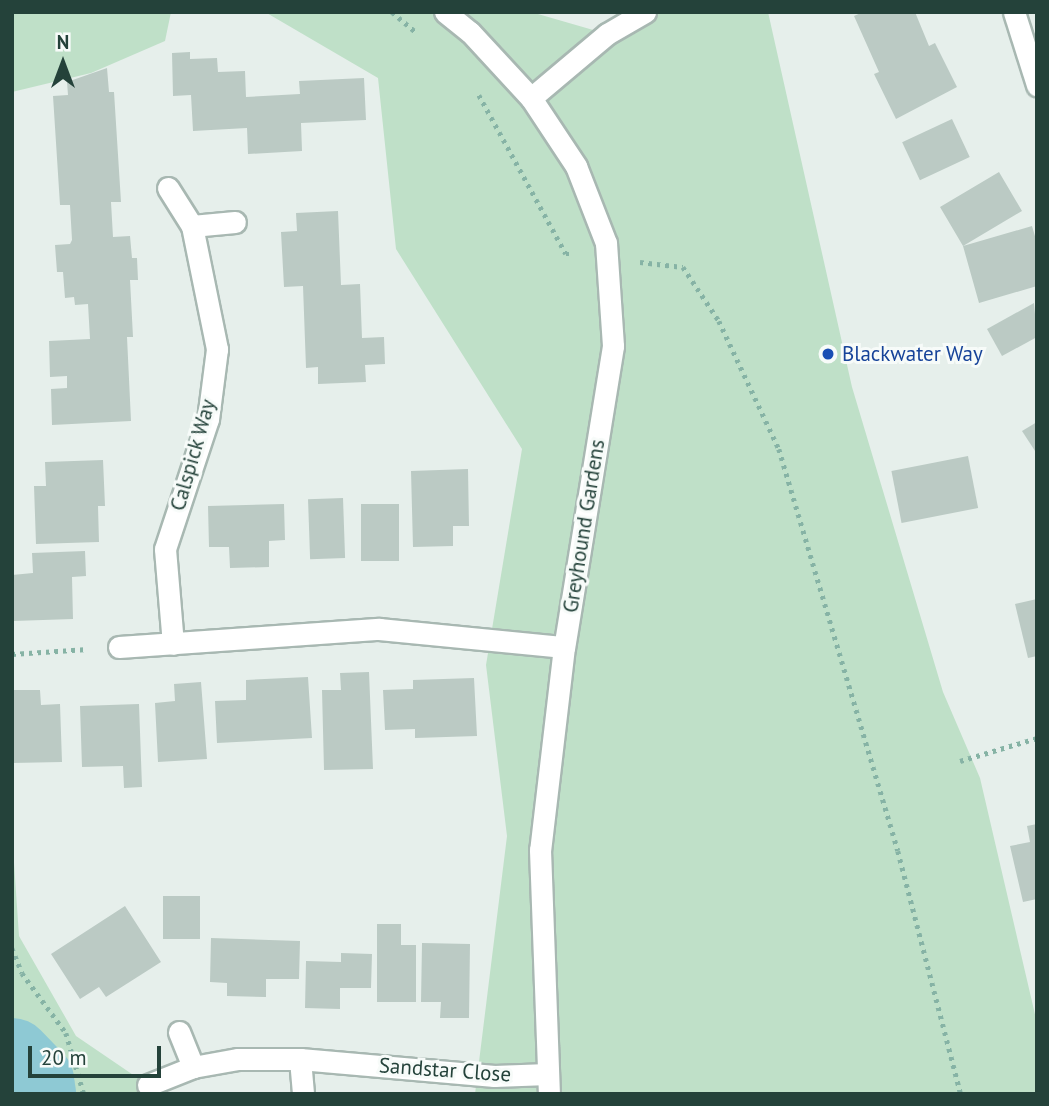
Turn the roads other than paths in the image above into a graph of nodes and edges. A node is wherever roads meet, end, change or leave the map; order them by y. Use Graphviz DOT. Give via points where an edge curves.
graph roads {
  1 [pos="444,12"];
  2 [pos="645,12"];
  3 [pos="1014,12"];
  4 [pos="1037,85"];
  5 [pos="531,98"];
  6 [pos="167,188"];
  7 [pos="234,222"];
  8 [pos="192,226"];
  9 [pos="173,644"];
  10 [pos="119,647"];
  11 [pos="564,647"];
  12 [pos="178,1032"];
  13 [pos="300,1059"];
  14 [pos="193,1067"];
  15 [pos="549,1084"];
  16 [pos="148,1085"];
  17 [pos="303,1094"];
  1 -- 5 [label="street, Greyhound Gardens" via="470,32"];
  2 -- 5 [label="street" via="607,34"];
  3 -- 4 [label="street"];
  5 -- 11 [label="street, Greyhound Gardens" via="576,166 606,243 613,346"];
  6 -- 8 [label="street, Calspick Way"];
  7 -- 8 [label="street"];
  8 -- 9 [label="street, Calspick Way" via="217,349 208,419 165,550"];
  9 -- 10 [label="street"];
  9 -- 11 [label="street" via="379,629"];
  11 -- 15 [label="street, Greyhound Gardens" via="541,850"];
  12 -- 14 [label="street"];
  13 -- 14 [label="street, Sandstar Close" via="238,1059"];
  13 -- 15 [label="street, Sandstar Close"];
  13 -- 17 [label="street"];
  14 -- 16 [label="street, Sandstar Close"];
}
